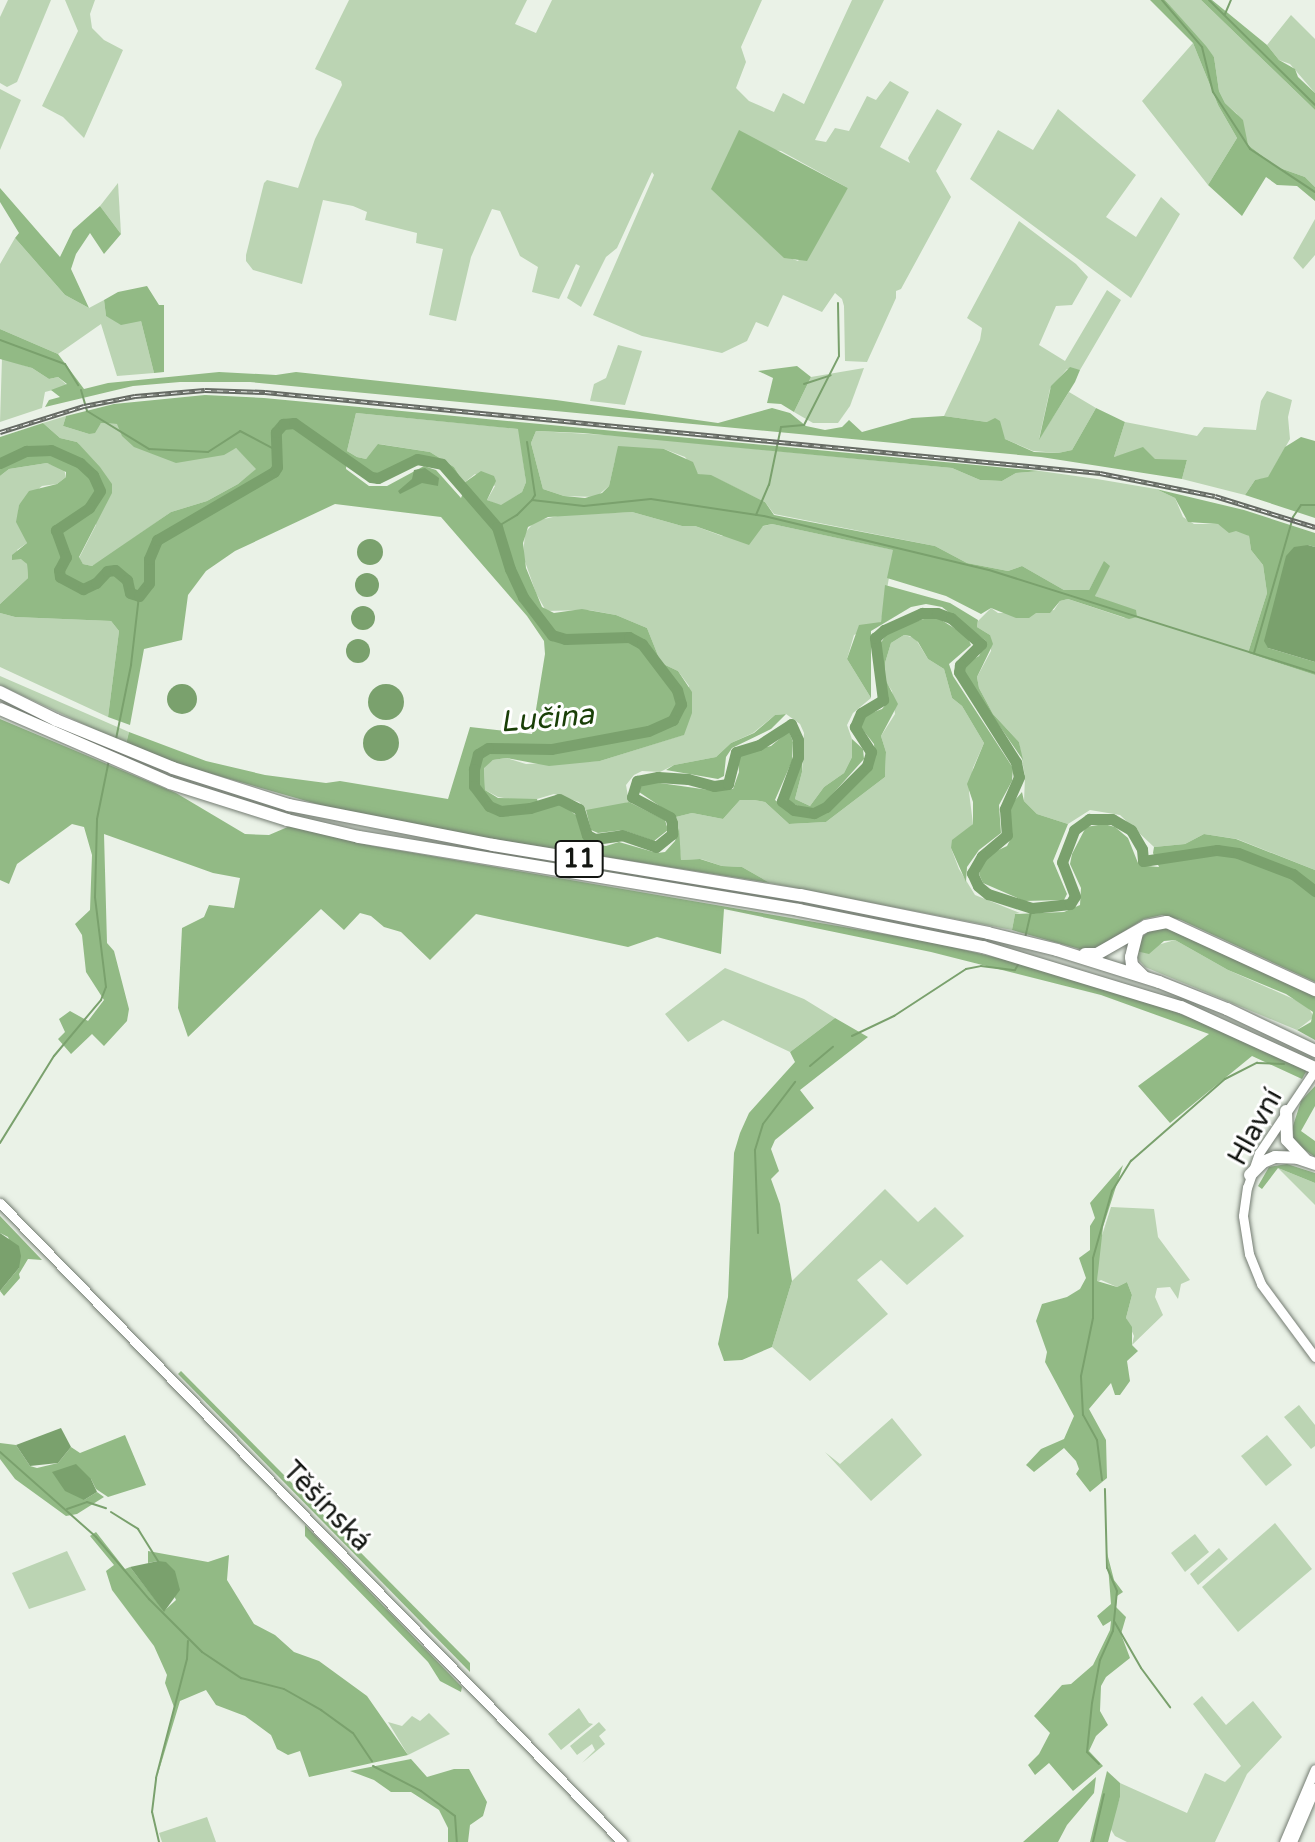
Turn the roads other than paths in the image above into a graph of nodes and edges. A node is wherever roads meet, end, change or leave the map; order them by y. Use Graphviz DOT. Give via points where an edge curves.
graph roads {
  1 [pos="0,692"];
  2 [pos="0,709"];
  3 [pos="1137,933"];
  4 [pos="1057,950"];
  5 [pos="1159,982"];
  6 [pos="1315,990"];
  7 [pos="1315,1051"];
  8 [pos="1315,1069"];
  9 [pos="1286,1111"];
  10 [pos="1311,1162"];
  11 [pos="1250,1175"];
  12 [pos="0,1203"];
  13 [pos="1315,1357"];
  14 [pos="1315,1769"];
  15 [pos="1315,1788"];
  16 [pos="622,1842"];
  17 [pos="1284,1842"];
  18 [pos="1292,1842"];
  1 -- 4 [label="highway, 11" via="160,763 289,805 493,845 800,895"];
  2 -- 8 [label="highway, 11" via="170,783 287,820 983,947 1181,1007"];
  3 -- 4 [label="highway" via="1097,954"];
  3 -- 5 [label="highway" via="1132,965"];
  3 -- 6 [label="highway" via="1157,923 1177,925"];
  4 -- 5 [label="highway, 11"];
  5 -- 7 [label="highway, 11"];
  8 -- 9 [label="main road, Hlavní"];
  9 -- 10 [label="highway" via="1287,1140"];
  9 -- 11 [label="main road, Hlavní"];
  10 -- 11 [label="highway" via="1275,1157"];
  11 -- 13 [label="main road, Hlavní" via="1243,1216 1251,1262 1265,1291"];
  12 -- 16 [label="main road, Těšínská"];
  14 -- 17 [label="main road"];
  15 -- 18 [label="main road"];
}
